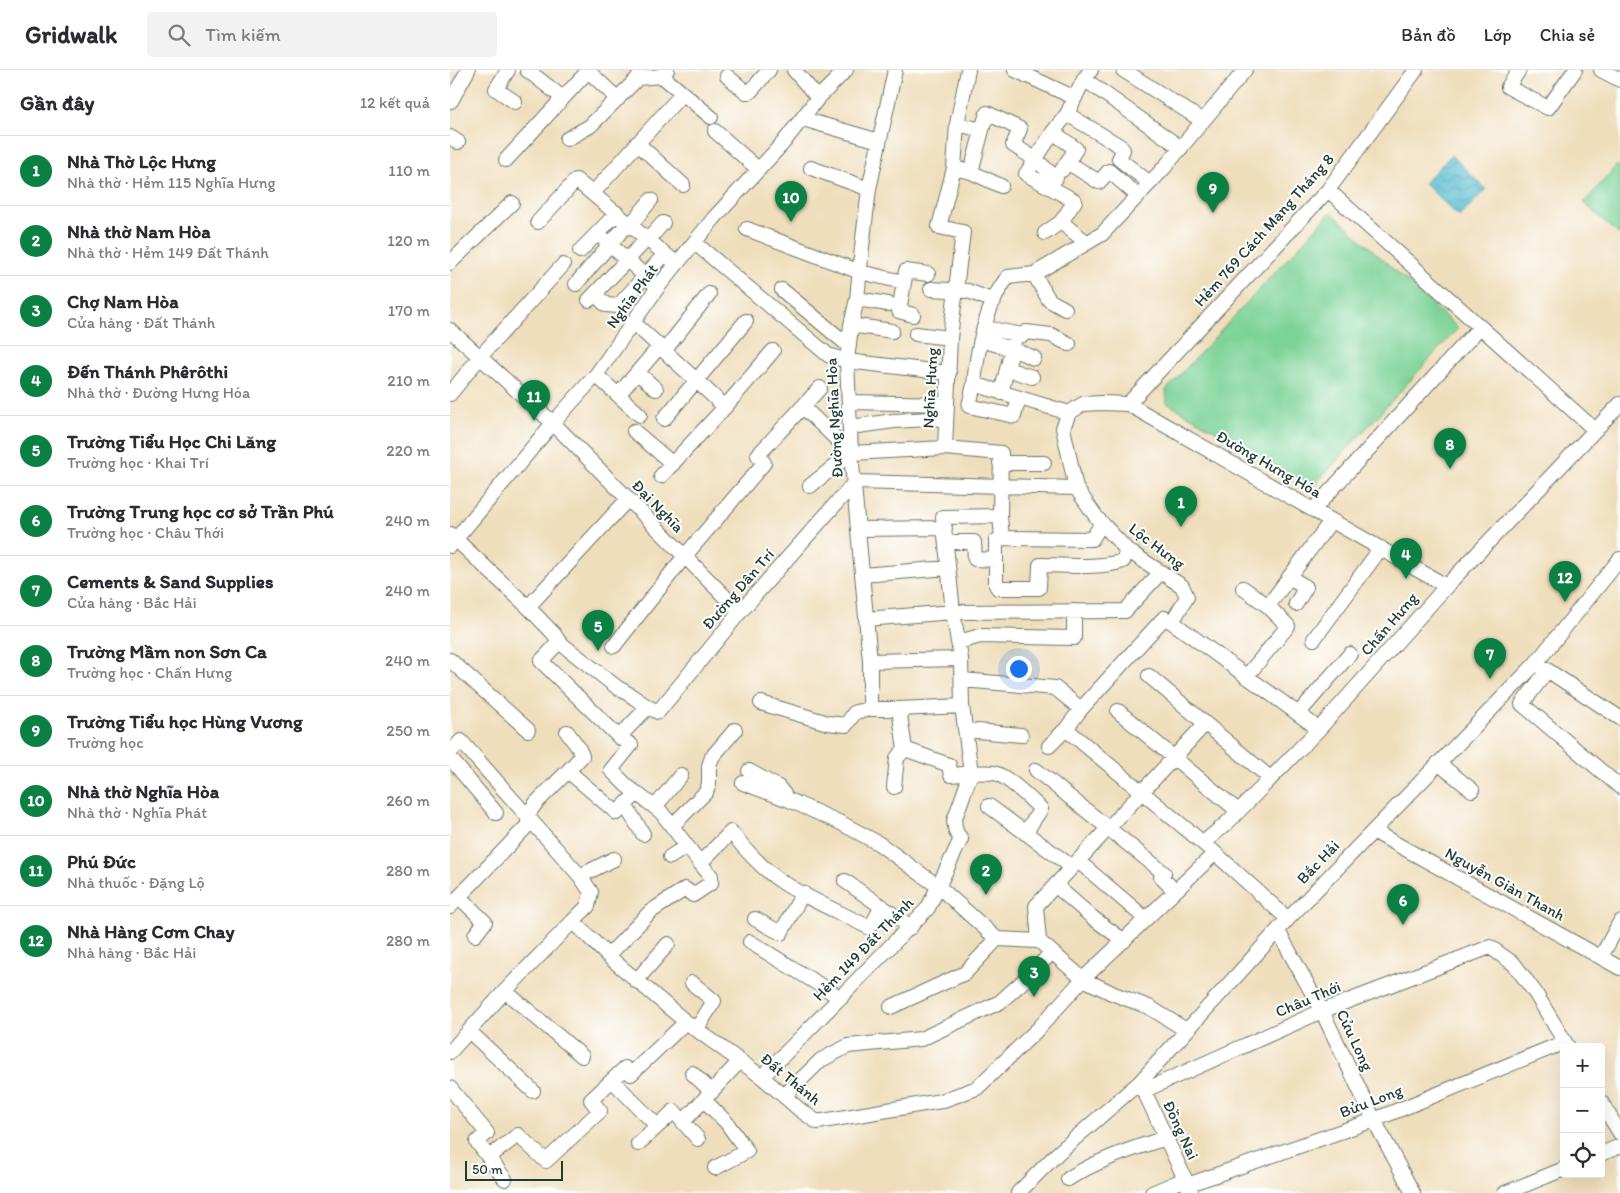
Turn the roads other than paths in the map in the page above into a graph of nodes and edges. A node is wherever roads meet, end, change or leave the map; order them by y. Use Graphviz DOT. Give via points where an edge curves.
graph roads {
  1 [pos="468,70"];
  2 [pos="508,70"];
  3 [pos="527,70"];
  4 [pos="769,70"];
  5 [pos="794,70"];
  6 [pos="846,70"];
  7 [pos="895,70"];
  8 [pos="968,70"];
  9 [pos="1015,70"];
  10 [pos="1124,70"];
  11 [pos="1245,70"];
  12 [pos="1416,70"];
  13 [pos="1519,70"];
  14 [pos="1574,70"];
  15 [pos="1602,70"];
  16 [pos="587,71"];
  17 [pos="664,73"];
  18 [pos="1088,75"];
  19 [pos="727,76"];
  20 [pos="1620,80"];
  21 [pos="682,94"];
  22 [pos="563,98"];
  23 [pos="618,98"];
  24 [pos="818,98"];
  25 [pos="1074,98"];
  26 [pos="451,101"];
  27 [pos="515,102"];
  28 [pos="1067,114"];
  29 [pos="711,117"];
  30 [pos="803,118"];
  31 [pos="1203,121"];
  32 [pos="957,124"];
  33 [pos="982,130"];
  34 [pos="715,132"];
  35 [pos="1053,132"];
  36 [pos="567,139"];
  37 [pos="879,141"];
  38 [pos="637,143"];
  39 [pos="1181,148"];
  40 [pos="1035,159"];
  41 [pos="506,160"];
  42 [pos="1067,162"];
  43 [pos="811,168"];
  44 [pos="954,168"];
  45 [pos="758,169"];
  46 [pos="971,172"];
  47 [pos="1054,182"];
  48 [pos="1150,183"];
  49 [pos="683,185"];
  50 [pos="1001,186"];
  51 [pos="870,189"];
  52 [pos="1328,190"];
  53 [pos="592,193"];
  54 [pos="1138,196"];
  55 [pos="650,200"];
  56 [pos="512,203"];
  57 [pos="617,213"];
  58 [pos="538,222"];
  59 [pos="1061,222"];
  60 [pos="630,223"];
  61 [pos="663,223"];
  62 [pos="748,229"];
  63 [pos="1045,233"];
  64 [pos="598,234"];
  65 [pos="648,239"];
  66 [pos="1086,242"];
  67 [pos="695,243"];
  68 [pos="610,244"];
  69 [pos="580,251"];
  70 [pos="665,254"];
  71 [pos="628,260"];
  72 [pos="450,263"];
  73 [pos="677,264"];
  74 [pos="563,265"];
  75 [pos="860,272"];
  76 [pos="928,274"];
  77 [pos="1034,274"];
  78 [pos="646,276"];
  79 [pos="904,282"];
  80 [pos="576,284"];
  81 [pos="658,287"];
  82 [pos="931,289"];
  83 [pos="782,290"];
  84 [pos="957,290"];
  85 [pos="709,294"];
  86 [pos="857,299"];
  87 [pos="994,301"];
  88 [pos="888,304"];
  89 [pos="1065,309"];
  90 [pos="913,315"];
  91 [pos="746,321"];
  92 [pos="634,323"];
  93 [pos="851,325"];
  94 [pos="1480,327"];
  95 [pos="450,330"];
  96 [pos="892,331"];
  97 [pos="916,334"];
  98 [pos="983,334"];
  99 [pos="1016,334"];
  100 [pos="950,338"];
  101 [pos="1069,344"];
  102 [pos="849,346"];
  103 [pos="661,349"];
  104 [pos="1012,349"];
  105 [pos="773,351"];
  106 [pos="480,358"];
  107 [pos="1034,358"];
  108 [pos="846,361"];
  109 [pos="1007,369"];
  110 [pos="637,372"];
  111 [pos="949,374"];
  112 [pos="596,375"];
  113 [pos="1032,377"];
  114 [pos="695,380"];
  115 [pos="974,384"];
  116 [pos="820,388"];
  117 [pos="656,389"];
  118 [pos="1001,393"];
  119 [pos="450,394"];
  120 [pos="618,395"];
  121 [pos="1019,398"];
  122 [pos="850,402"];
  123 [pos="947,404"];
  124 [pos="1128,404"];
  125 [pos="1620,404"];
  126 [pos="725,407"];
  127 [pos="803,407"];
  128 [pos="1069,413"];
  129 [pos="640,414"];
  130 [pos="946,418"];
  131 [pos="664,419"];
  132 [pos="553,423"];
  133 [pos="850,427"];
  134 [pos="1595,430"];
  135 [pos="634,431"];
  136 [pos="945,448"];
  137 [pos="851,453"];
  138 [pos="1000,463"];
  139 [pos="1044,463"];
  140 [pos="673,464"];
  141 [pos="661,476"];
  142 [pos="855,482"];
  143 [pos="810,486"];
  144 [pos="1000,487"];
  145 [pos="1076,488"];
  146 [pos="628,499"];
  147 [pos="1313,510"];
  148 [pos="1000,516"];
  149 [pos="1332,521"];
  150 [pos="1102,523"];
  151 [pos="859,529"];
  152 [pos="945,535"];
  153 [pos="1002,538"];
  154 [pos="452,540"];
  155 [pos="1381,548"];
  156 [pos="1128,550"];
  157 [pos="684,557"];
  158 [pos="1620,559"];
  159 [pos="995,560"];
  160 [pos="948,568"];
  161 [pos="1161,572"];
  162 [pos="862,575"];
  163 [pos="1289,577"];
  164 [pos="1446,586"];
  165 [pos="1243,588"];
  166 [pos="1296,604"];
  167 [pos="1268,606"];
  168 [pos="528,607"];
  169 [pos="1074,611"];
  170 [pos="740,612"];
  171 [pos="953,612"];
  172 [pos="866,619"];
  173 [pos="1172,622"];
  174 [pos="1314,639"];
  175 [pos="558,642"];
  176 [pos="958,642"];
  177 [pos="614,646"];
  178 [pos="1350,654"];
  179 [pos="961,659"];
  180 [pos="450,660"];
  181 [pos="870,661"];
  182 [pos="1542,667"];
  183 [pos="1149,676"];
  184 [pos="1246,677"];
  185 [pos="962,680"];
  186 [pos="761,703"];
  187 [pos="962,706"];
  188 [pos="647,708"];
  189 [pos="870,709"];
  190 [pos="899,709"];
  191 [pos="1081,709"];
  192 [pos="1118,711"];
  193 [pos="1298,714"];
  194 [pos="1620,718"];
  195 [pos="1205,724"];
  196 [pos="1066,729"];
  197 [pos="528,730"];
  198 [pos="735,730"];
  199 [pos="966,730"];
  200 [pos="1319,730"];
  201 [pos="567,732"];
  202 [pos="1021,735"];
  203 [pos="619,737"];
  204 [pos="1049,746"];
  205 [pos="905,749"];
  206 [pos="450,752"];
  207 [pos="450,758"];
  208 [pos="1172,758"];
  209 [pos="1438,763"];
  210 [pos="1036,770"];
  211 [pos="568,771"];
  212 [pos="971,773"];
  213 [pos="681,776"];
  214 [pos="746,777"];
  215 [pos="1270,778"];
  216 [pos="894,787"];
  217 [pos="1620,787"];
  218 [pos="1472,790"];
  219 [pos="1142,791"];
  220 [pos="637,793"];
  221 [pos="626,805"];
  222 [pos="989,806"];
  223 [pos="655,807"];
  224 [pos="1238,811"];
  225 [pos="496,813"];
  226 [pos="528,814"];
  227 [pos="672,826"];
  228 [pos="1108,827"];
  229 [pos="1373,831"];
  230 [pos="1026,833"];
  231 [pos="643,834"];
  232 [pos="1203,843"];
  233 [pos="687,846"];
  234 [pos="1215,853"];
  235 [pos="670,857"];
  236 [pos="614,859"];
  237 [pos="700,863"];
  238 [pos="1075,864"];
  239 [pos="580,876"];
  240 [pos="846,881"];
  241 [pos="1055,885"];
  242 [pos="939,887"];
  243 [pos="1176,891"];
  244 [pos="803,893"];
  245 [pos="454,902"];
  246 [pos="882,906"];
  247 [pos="755,919"];
  248 [pos="1146,919"];
  249 [pos="1288,919"];
  250 [pos="573,921"];
  251 [pos="1620,922"];
  252 [pos="911,927"];
  253 [pos="1278,931"];
  254 [pos="475,934"];
  255 [pos="996,939"];
  256 [pos="1124,940"];
  257 [pos="1039,941"];
  258 [pos="750,942"];
  259 [pos="668,944"];
  260 [pos="1052,952"];
  261 [pos="608,956"];
  262 [pos="1601,957"];
  263 [pos="1620,968"];
  264 [pos="1084,979"];
  265 [pos="636,980"];
  266 [pos="692,983"];
  267 [pos="505,991"];
  268 [pos="841,998"];
  269 [pos="891,1006"];
  270 [pos="1322,1011"];
  271 [pos="691,1026"];
  272 [pos="1186,1030"];
  273 [pos="470,1031"];
  274 [pos="1565,1043"];
  275 [pos="1560,1046"];
  276 [pos="450,1052"];
  277 [pos="582,1056"];
  278 [pos="740,1061"];
  279 [pos="692,1073"];
  280 [pos="762,1077"];
  281 [pos="612,1080"];
  282 [pos="1142,1086"];
  283 [pos="450,1088"];
  284 [pos="534,1091"];
  285 [pos="708,1096"];
  286 [pos="784,1096"];
  287 [pos="1605,1109"];
  288 [pos="1374,1120"];
  289 [pos="684,1122"];
  290 [pos="657,1126"];
  291 [pos="1620,1133"];
  292 [pos="1166,1138"];
  293 [pos="698,1139"];
  294 [pos="638,1144"];
  295 [pos="1620,1146"];
  296 [pos="1605,1152"];
  297 [pos="489,1157"];
  298 [pos="714,1168"];
  299 [pos="1560,1171"];
  300 [pos="505,1179"];
  301 [pos="1031,1179"];
  302 [pos="1068,1179"];
  303 [pos="1188,1186"];
  304 [pos="1018,1193"];
  305 [pos="1027,1193"];
  306 [pos="1152,1193"];
  307 [pos="1413,1193"];
  308 [pos="1505,1193"];
  1 -- 26 [label="street"];
  2 -- 27 [label="street" via="496,89"];
  3 -- 22 [label="street"];
  4 -- 19 [label="street" via="750,92"];
  5 -- 24 [label="street"];
  6 -- 24 [label="street, Nghĩa Phát"];
  7 -- 37 [label="street, Đường Nghĩa Hòa"];
  8 -- 32 [label="street, Nghĩa Hưng"];
  9 -- 25 [label="street"];
  10 -- 31 [label="street"];
  11 -- 31 [label="street"];
  12 -- 52 [label="street, Hẻm 769 Cách Mạng Tháng 8"];
  13 -- 14 [label="street" via="1508,87 1548,108"];
  15 -- 20 [label="street"];
  16 -- 22 [label="street"];
  16 -- 23 [label="street"];
  17 -- 21 [label="street"];
  17 -- 23 [label="street" via="638,78"];
  18 -- 25 [label="street"];
  18 -- 39 [label="street"];
  21 -- 29 [label="street"];
  21 -- 38 [label="street"];
  22 -- 41 [label="street"];
  23 -- 36 [label="street" via="590,126"];
  24 -- 30 [label="street, Nghĩa Phát"];
  25 -- 28 [label="street"];
  28 -- 35 [label="street"];
  28 -- 48 [label="street" via="1120,146 1123,150 1119,159"];
  30 -- 37 [label="street"];
  30 -- 45 [label="street, Nghĩa Phát"];
  31 -- 39 [label="street"];
  32 -- 33 [label="street"];
  32 -- 44 [label="street, Nghĩa Hưng"];
  33 -- 40 [label="street" via="987,113 1020,129 1013,144"];
  33 -- 46 [label="street"];
  34 -- 45 [label="street"];
  35 -- 40 [label="street"];
  35 -- 42 [label="street" via="1076,149"];
  37 -- 51 [label="street, Đường Nghĩa Hòa"];
  38 -- 49 [label="street"];
  38 -- 53 [label="street"];
  39 -- 48 [label="street"];
  40 -- 47 [label="street"];
  40 -- 47 [label="street" via="1026,174"];
  42 -- 47 [label="street"];
  42 -- 54 [label="street" via="1099,182 1109,171"];
  43 -- 51 [label="street"];
  44 -- 46 [label="street"];
  44 -- 84 [label="street, Nghĩa Hưng" via="939,227 963,232"];
  45 -- 67 [label="street, Nghĩa Phát"];
  46 -- 50 [label="street"];
  47 -- 59 [label="street" via="1075,201"];
  48 -- 54 [label="street"];
  51 -- 75 [label="street, Đường Nghĩa Hòa"];
  52 -- 94 [label="street"];
  52 -- 124 [label="street, Hẻm 769 Cách Mạng Tháng 8"];
  53 -- 57 [label="street"];
  53 -- 58 [label="street" via="576,180"];
  54 -- 66 [label="street" via="1102,234"];
  55 -- 60 [label="street"];
  56 -- 72 [label="street"];
  57 -- 60 [label="street"];
  57 -- 64 [label="street"];
  59 -- 63 [label="street"];
  59 -- 66 [label="street"];
  60 -- 65 [label="street"];
  60 -- 68 [label="street"];
  61 -- 65 [label="street"];
  62 -- 75 [label="street"];
  64 -- 68 [label="street"];
  64 -- 69 [label="street"];
  65 -- 70 [label="street"];
  65 -- 71 [label="street"];
  66 -- 77 [label="street"];
  67 -- 73 [label="street, Nghĩa Phát"];
  67 -- 108 [label="street" via="828,355"];
  68 -- 71 [label="street"];
  68 -- 80 [label="street"];
  70 -- 73 [label="street"];
  70 -- 78 [label="street"];
  71 -- 78 [label="street"];
  71 -- 78 [label="street" via="592,297 606,305 618,306"];
  73 -- 81 [label="street, Nghĩa Phát"];
  74 -- 106 [label="street"];
  75 -- 79 [label="street"];
  75 -- 86 [label="street, Đường Nghĩa Hòa"];
  76 -- 79 [label="street" via="906,271"];
  77 -- 87 [label="street" via="1008,276"];
  77 -- 89 [label="street" via="1049,300"];
  78 -- 81 [label="street"];
  79 -- 90 [label="street" via="899,311"];
  81 -- 92 [label="street, Nghĩa Phát"];
  82 -- 84 [label="street"];
  83 -- 102 [label="street"];
  84 -- 87 [label="street"];
  84 -- 100 [label="street, Nghĩa Hưng"];
  85 -- 103 [label="street"];
  86 -- 88 [label="street"];
  86 -- 93 [label="street, Đường Nghĩa Hòa"];
  87 -- 98 [label="street"];
  91 -- 114 [label="street"];
  92 -- 103 [label="street"];
  92 -- 112 [label="street, Nghĩa Phát"];
  93 -- 96 [label="street"];
  93 -- 102 [label="street, Đường Nghĩa Hòa"];
  94 -- 134 [label="street"];
  94 -- 147 [label="street"];
  95 -- 106 [label="street, Đại Nghĩa"];
  97 -- 100 [label="street"];
  98 -- 99 [label="street"];
  98 -- 104 [label="street"];
  98 -- 115 [label="street" via="977,351"];
  99 -- 101 [label="street" via="1050,335"];
  99 -- 104 [label="street"];
  100 -- 111 [label="street, Nghĩa Hưng"];
  102 -- 108 [label="street, Đường Nghĩa Hòa"];
  103 -- 110 [label="street"];
  103 -- 114 [label="street"];
  104 -- 107 [label="street"];
  104 -- 109 [label="street"];
  105 -- 126 [label="street"];
  106 -- 119 [label="street"];
  106 -- 132 [label="street, Đại Nghĩa"];
  108 -- 111 [label="street"];
  108 -- 122 [label="street, Đường Nghĩa Hòa"];
  109 -- 113 [label="street"];
  109 -- 118 [label="street"];
  110 -- 117 [label="street"];
  110 -- 120 [label="street"];
  111 -- 123 [label="street, Nghĩa Hưng"];
  112 -- 120 [label="street"];
  112 -- 132 [label="street, Nghĩa Phát"];
  114 -- 126 [label="street"];
  114 -- 131 [label="street"];
  115 -- 118 [label="street"];
  115 -- 121 [label="street" via="969,406 1014,416"];
  116 -- 127 [label="street"];
  118 -- 121 [label="street"];
  120 -- 129 [label="street"];
  121 -- 128 [label="street"];
  122 -- 123 [label="street"];
  122 -- 133 [label="street, Đường Nghĩa Hòa"];
  123 -- 130 [label="street, Nghĩa Hưng"];
  124 -- 128 [label="street, Đường Hưng Hóa" via="1083,404"];
  124 -- 147 [label="street, Đường Hưng Hóa"];
  125 -- 134 [label="street, Chấn Hưng"];
  126 -- 140 [label="street"];
  127 -- 137 [label="street"];
  127 -- 157 [label="street" via="758,455 764,463"];
  128 -- 145 [label="street, Lộc Hưng" via="1063,428"];
  130 -- 133 [label="street"];
  130 -- 136 [label="street, Nghĩa Hưng"];
  132 -- 146 [label="street, Đại Nghĩa"];
  132 -- 154 [label="street, Nghĩa Phát"];
  133 -- 137 [label="street, Đường Nghĩa Hòa"];
  134 -- 164 [label="street, Chấn Hưng"];
  135 -- 140 [label="street"];
  136 -- 137 [label="street"];
  136 -- 138 [label="street, Nghĩa Hưng" via="1001,453"];
  137 -- 142 [label="street, Đường Nghĩa Hòa"];
  137 -- 143 [label="street"];
  138 -- 139 [label="street"];
  138 -- 144 [label="street"];
  140 -- 141 [label="street"];
  142 -- 144 [label="street"];
  142 -- 151 [label="street, Đường Nghĩa Hòa"];
  142 -- 170 [label="street, Đường Dân Trí"];
  144 -- 145 [label="street"];
  144 -- 148 [label="street"];
  145 -- 150 [label="street, Lộc Hưng"];
  146 -- 157 [label="street, Đại Nghĩa"];
  146 -- 168 [label="street"];
  147 -- 149 [label="street, Đường Hưng Hóa"];
  148 -- 152 [label="street" via="943,517"];
  148 -- 153 [label="street"];
  149 -- 155 [label="street, Đường Hưng Hóa"];
  149 -- 163 [label="street"];
  150 -- 153 [label="street" via="1092,539"];
  150 -- 156 [label="street, Lộc Hưng"];
  151 -- 152 [label="street"];
  151 -- 162 [label="street, Đường Nghĩa Hòa"];
  152 -- 159 [label="street" via="974,542 975,559"];
  152 -- 160 [label="street"];
  153 -- 159 [label="street" via="996,541"];
  154 -- 168 [label="street"];
  155 -- 164 [label="street, Đường Hưng Hóa"];
  155 -- 174 [label="street"];
  156 -- 159 [label="street" via="1123,561 1117,563 1040,565 1039,588 998,588"];
  156 -- 161 [label="street, Lộc Hưng"];
  157 -- 170 [label="street, Đại Nghĩa"];
  157 -- 177 [label="street"];
  158 -- 182 [label="street, Bắc Hải"];
  160 -- 162 [label="street"];
  160 -- 171 [label="street"];
  161 -- 169 [label="street" via="1125,611"];
  161 -- 173 [label="street, Lộc Hưng" via="1182,586 1187,598"];
  162 -- 172 [label="street, Đường Nghĩa Hòa"];
  163 -- 166 [label="street" via="1306,587"];
  163 -- 167 [label="street"];
  164 -- 200 [label="street, Chấn Hưng"];
  165 -- 167 [label="street"];
  167 -- 184 [label="street" via="1288,626"];
  168 -- 175 [label="street"];
  169 -- 171 [label="street"];
  169 -- 176 [label="street" via="1074,638 980,636"];
  170 -- 188 [label="street, Đường Dân Trí" via="658,712"];
  171 -- 172 [label="street"];
  171 -- 176 [label="street"];
  172 -- 181 [label="street, Đường Nghĩa Hòa"];
  173 -- 184 [label="street"];
  173 -- 191 [label="street" via="1164,618"];
  175 -- 188 [label="street"];
  175 -- 203 [label="street" via="541,661"];
  176 -- 179 [label="street"];
  178 -- 193 [label="street"];
  179 -- 181 [label="street"];
  179 -- 185 [label="street"];
  180 -- 197 [label="street"];
  181 -- 189 [label="street, Đường Nghĩa Hòa"];
  182 -- 194 [label="street"];
  182 -- 209 [label="street, Bắc Hải"];
  182 -- 217 [label="street" via="1522,704"];
  183 -- 195 [label="street"];
  184 -- 193 [label="street"];
  185 -- 187 [label="street"];
  185 -- 191 [label="street" via="1055,688"];
  186 -- 189 [label="street" via="828,723 846,725 855,712"];
  187 -- 190 [label="street"];
  187 -- 199 [label="street"];
  188 -- 203 [label="street"];
  189 -- 190 [label="street"];
  190 -- 205 [label="street"];
  191 -- 196 [label="street"];
  192 -- 208 [label="street"];
  193 -- 200 [label="street"];
  195 -- 208 [label="street"];
  195 -- 215 [label="street"];
  196 -- 204 [label="street"];
  196 -- 219 [label="street"];
  198 -- 227 [label="street" via="712,757 706,792"];
  199 -- 202 [label="street"];
  199 -- 212 [label="street"];
  200 -- 215 [label="street, Chấn Hưng"];
  201 -- 211 [label="street" via="582,756"];
  203 -- 220 [label="street" via="631,745 611,770"];
  205 -- 212 [label="street" via="948,765 951,775"];
  205 -- 216 [label="street" via="897,758"];
  206 -- 226 [label="street" via="461,741"];
  207 -- 225 [label="street"];
  208 -- 219 [label="street"];
  208 -- 224 [label="street"];
  209 -- 218 [label="street"];
  209 -- 229 [label="street, Bắc Hải"];
  210 -- 228 [label="street"];
  211 -- 221 [label="street" via="617,814"];
  211 -- 226 [label="street"];
  212 -- 230 [label="street" via="996,773 1041,809"];
  212 -- 242 [label="street, Hẻm 149 Đất Thánh" via="954,821 956,832 962,839"];
  213 -- 223 [label="street"];
  214 -- 242 [label="street" via="878,843"];
  215 -- 224 [label="street, Chấn Hưng"];
  219 -- 228 [label="street"];
  219 -- 232 [label="street"];
  220 -- 221 [label="street"];
  220 -- 223 [label="street"];
  221 -- 231 [label="street"];
  222 -- 230 [label="street"];
  223 -- 227 [label="street"];
  224 -- 232 [label="street, Chấn Hưng"];
  226 -- 239 [label="street"];
  226 -- 245 [label="street" via="528,825"];
  227 -- 233 [label="street"];
  228 -- 238 [label="street"];
  228 -- 243 [label="street" via="1164,873 1162,877"];
  229 -- 249 [label="street, Bắc Hải"];
  229 -- 262 [label="street, Nguyễn Giàn Thanh"];
  230 -- 238 [label="street"];
  232 -- 234 [label="street"];
  233 -- 235 [label="street"];
  233 -- 237 [label="street"];
  234 -- 243 [label="street, Đất Thánh"];
  234 -- 249 [label="street"];
  236 -- 239 [label="street"];
  237 -- 244 [label="street" via="731,832 775,877"];
  237 -- 261 [label="street" via="711,876 711,883 693,895 685,889 650,912"];
  238 -- 241 [label="street"];
  238 -- 248 [label="street"];
  239 -- 250 [label="street" via="591,892 588,906"];
  240 -- 246 [label="street"];
  241 -- 256 [label="street"];
  241 -- 257 [label="street" via="1036,906"];
  242 -- 252 [label="street, Hẻm 149 Đất Thánh" via="928,908"];
  242 -- 255 [label="street"];
  243 -- 248 [label="street, Đất Thánh"];
  244 -- 246 [label="street" via="868,927"];
  244 -- 247 [label="street" via="781,933"];
  245 -- 254 [label="street" via="485,922"];
  246 -- 252 [label="street"];
  248 -- 256 [label="street, Đất Thánh"];
  249 -- 253 [label="street, Bắc Hải"];
  250 -- 261 [label="street, Đất Thánh"];
  250 -- 267 [label="street"];
  251 -- 262 [label="street"];
  252 -- 268 [label="street, Hẻm 149 Đất Thánh"];
  253 -- 270 [label="street, Cửu Long"];
  253 -- 272 [label="street, Bắc Hải"];
  255 -- 257 [label="street"];
  255 -- 269 [label="street" via="965,972"];
  256 -- 264 [label="street, Đất Thánh"];
  257 -- 260 [label="street"];
  258 -- 268 [label="street"];
  259 -- 265 [label="street"];
  260 -- 264 [label="street"];
  260 -- 286 [label="street" via="1000,1002 921,1039 848,1046 821,1060"];
  261 -- 265 [label="street, Đất Thánh"];
  262 -- 263 [label="street, Nguyễn Giàn Thanh"];
  264 -- 272 [label="street" via="1149,1007"];
  264 -- 286 [label="street, Đất Thánh" via="977,1088 941,1101 817,1122"];
  265 -- 271 [label="street, Đất Thánh"];
  266 -- 271 [label="street" via="714,1001"];
  267 -- 273 [label="street"];
  267 -- 277 [label="street"];
  268 -- 280 [label="street, Hẻm 149 Đất Thánh"];
  270 -- 274 [label="street, Châu Thới" via="1490,947 1514,964"];
  270 -- 282 [label="street, Châu Thới"];
  270 -- 288 [label="street, Cửu Long"];
  271 -- 278 [label="street, Đất Thánh"];
  271 -- 281 [label="street" via="631,1074 625,1068"];
  272 -- 282 [label="street, Bắc Hải"];
  273 -- 276 [label="street"];
  273 -- 284 [label="street"];
  275 -- 288 [label="street, Bửu Long"];
  278 -- 280 [label="street, Đất Thánh"];
  278 -- 285 [label="street"];
  279 -- 285 [label="street"];
  280 -- 286 [label="street, Đất Thánh"];
  281 -- 290 [label="street"];
  281 -- 297 [label="street" via="591,1100 600,1111 597,1115 546,1162 518,1135"];
  282 -- 292 [label="street, Đồng Nai"];
  282 -- 301 [label="street, Bắc Hải"];
  283 -- 297 [label="street" via="487,1133 477,1142"];
  285 -- 289 [label="street"];
  285 -- 298 [label="street" via="747,1151"];
  287 -- 291 [label="street"];
  288 -- 303 [label="street, Bửu Long"];
  288 -- 307 [label="street, Cửu Long"];
  289 -- 290 [label="street" via="674,1111"];
  289 -- 293 [label="street"];
  290 -- 294 [label="street"];
  292 -- 302 [label="street" via="1084,1168"];
  292 -- 303 [label="street, Đồng Nai"];
  295 -- 296 [label="street"];
  297 -- 300 [label="street"];
  299 -- 308 [label="street"];
  301 -- 304 [label="street, Bắc Hải"];
  301 -- 305 [label="street"];
  303 -- 306 [label="street, Bửu Long"];
}
